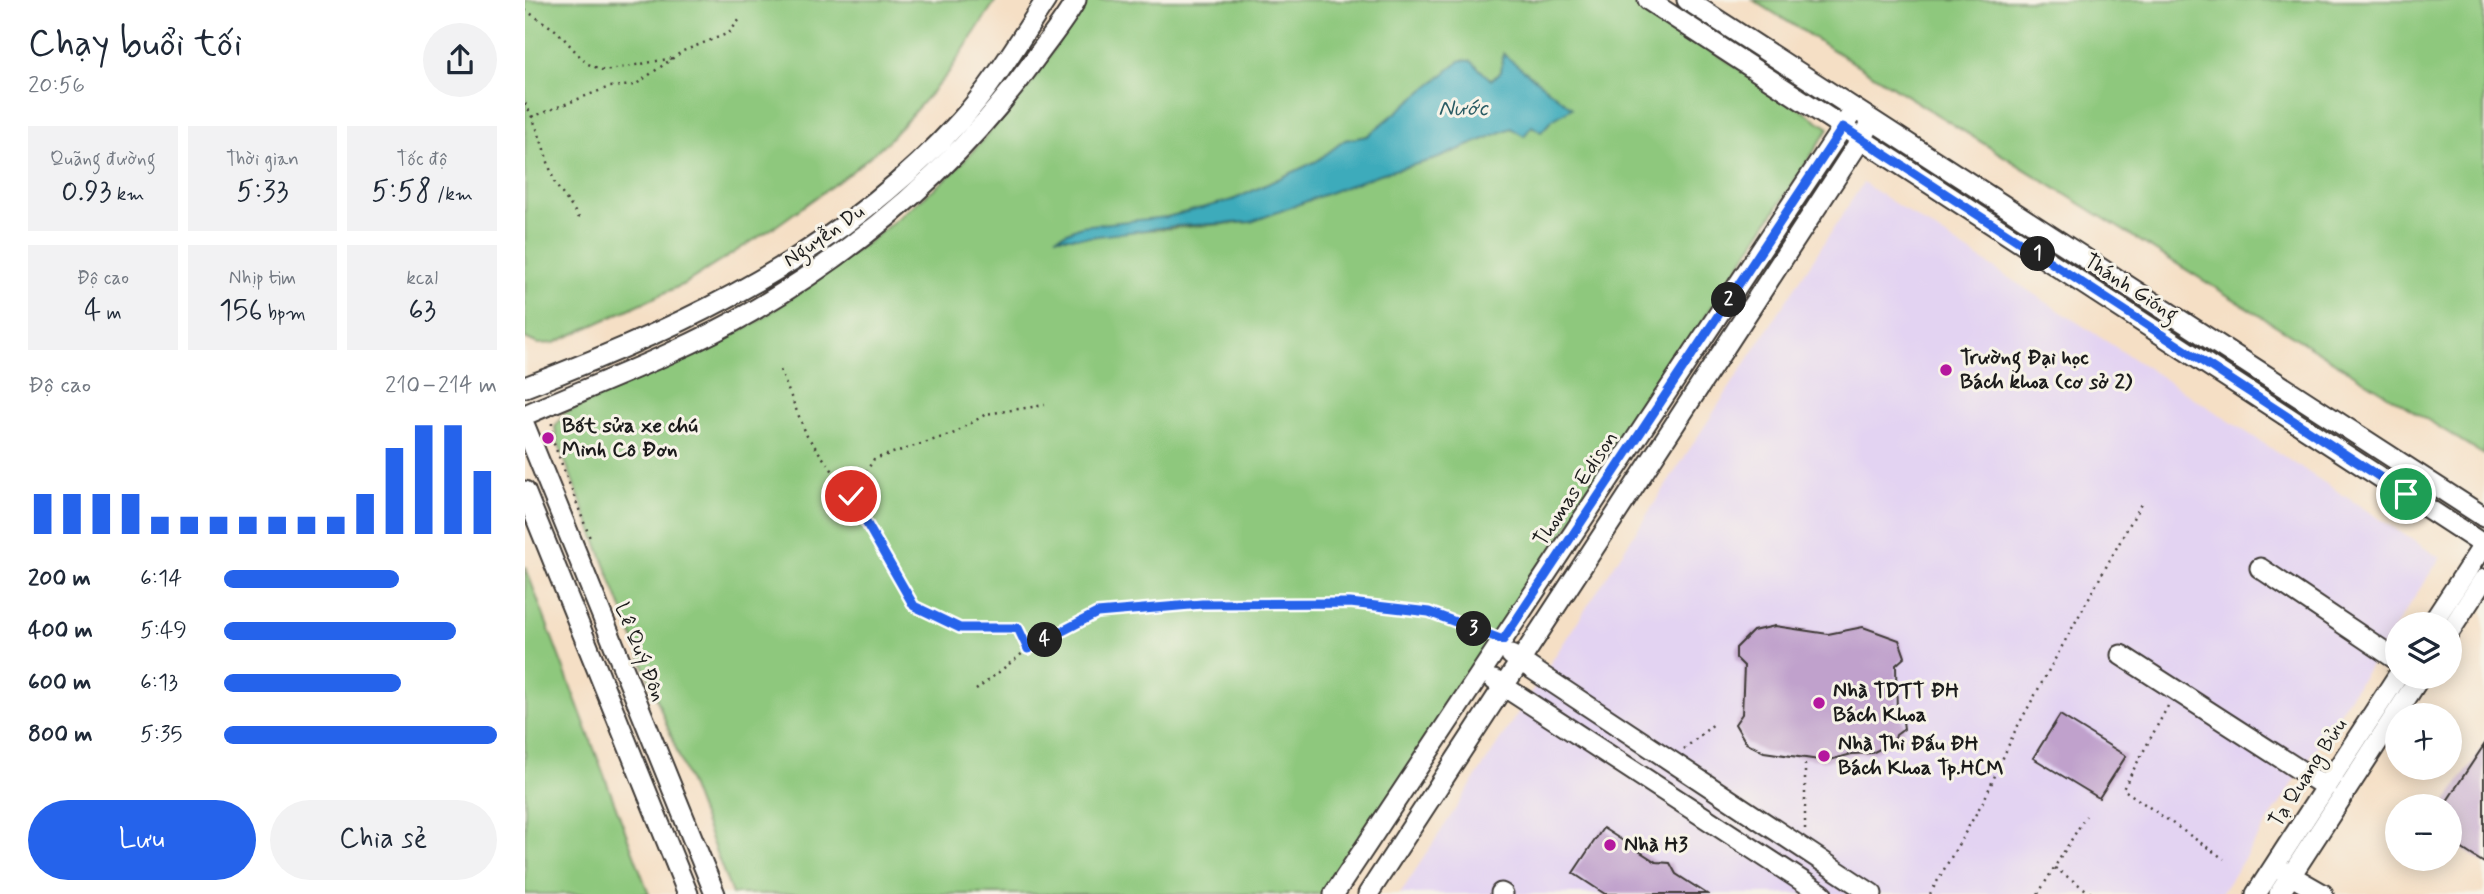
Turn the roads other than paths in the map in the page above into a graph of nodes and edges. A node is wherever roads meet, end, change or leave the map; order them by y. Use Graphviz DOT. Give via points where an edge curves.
graph roads {
  1 [pos="1046,0"];
  2 [pos="1076,0"];
  3 [pos="1648,0"];
  4 [pos="1687,0"];
  5 [pos="1855,109"];
  6 [pos="1873,121"];
  7 [pos="1843,127"];
  8 [pos="1861,139"];
  9 [pos="2186,324"];
  10 [pos="2173,342"];
  11 [pos="525,387"];
  12 [pos="525,415"];
  13 [pos="525,426"];
  14 [pos="525,491"];
  15 [pos="2484,517"];
  16 [pos="2484,544"];
  17 [pos="2260,568"];
  18 [pos="2484,579"];
  19 [pos="2440,612"];
  20 [pos="2462,613"];
  21 [pos="1501,643"];
  22 [pos="2385,652"];
  23 [pos="2121,655"];
  24 [pos="1520,661"];
  25 [pos="1481,673"];
  26 [pos="1504,686"];
  27 [pos="2389,689"];
  28 [pos="2412,689"];
  29 [pos="1668,759"];
  30 [pos="663,768"];
  31 [pos="1646,779"];
  32 [pos="641,781"];
  33 [pos="2326,786"];
  34 [pos="1833,868"];
  35 [pos="2283,871"];
  36 [pos="1819,893"];
  37 [pos="688,894"];
  38 [pos="715,894"];
  39 [pos="1334,894"];
  40 [pos="1368,894"];
  41 [pos="1872,894"];
  42 [pos="2256,894"];
  43 [pos="2279,894"];
  44 [pos="2323,894"];
  1 -- 11 [label="street, Nguyễn Du" via="961,121 898,183 813,249 660,334"];
  2 -- 12 [label="street, Nguyễn Du" via="1014,89 939,174 898,211 750,312"];
  3 -- 7 [label="street, Thánh Gióng"];
  4 -- 5 [label="street, Thánh Gióng"];
  5 -- 6 [label="street, Thánh Gióng"];
  5 -- 7 [label="street, Thomas Edison"];
  6 -- 8 [label="street"];
  6 -- 9 [label="street, Thánh Gióng"];
  7 -- 8 [label="street, Thánh Gióng"];
  7 -- 21 [label="street, Thomas Edison"];
  8 -- 10 [label="street, Thánh Gióng"];
  8 -- 24 [label="street"];
  9 -- 10 [label="street"];
  9 -- 15 [label="street, Thánh Gióng"];
  10 -- 16 [label="street, Thánh Gióng"];
  13 -- 30 [label="street, Lê Quý Đôn"];
  14 -- 32 [label="street"];
  16 -- 19 [label="street"];
  17 -- 22 [label="street"];
  18 -- 20 [label="street"];
  21 -- 24 [label="street"];
  21 -- 25 [label="street, Thomas Edison"];
  23 -- 33 [label="street"];
  24 -- 26 [label="street"];
  24 -- 29 [label="street"];
  25 -- 26 [label="street"];
  25 -- 39 [label="street, Thomas Edison"];
  26 -- 31 [label="street"];
  26 -- 40 [label="street"];
  27 -- 33 [label="street, Tạ Quang Bửu"];
  28 -- 35 [label="street, Tạ Quang Bửu"];
  29 -- 31 [label="street"];
  29 -- 34 [label="street"];
  30 -- 32 [label="street"];
  30 -- 38 [label="street, Lê Quý Đôn"];
  31 -- 36 [label="street"];
  32 -- 37 [label="street"];
  33 -- 35 [label="street, Tạ Quang Bửu"];
  34 -- 36 [label="street"];
  34 -- 41 [label="street"];
  35 -- 42 [label="street, Tạ Quang Bửu"];
  35 -- 43 [label="street, Tạ Quang Bửu"];
  35 -- 44 [label="street"];
}
